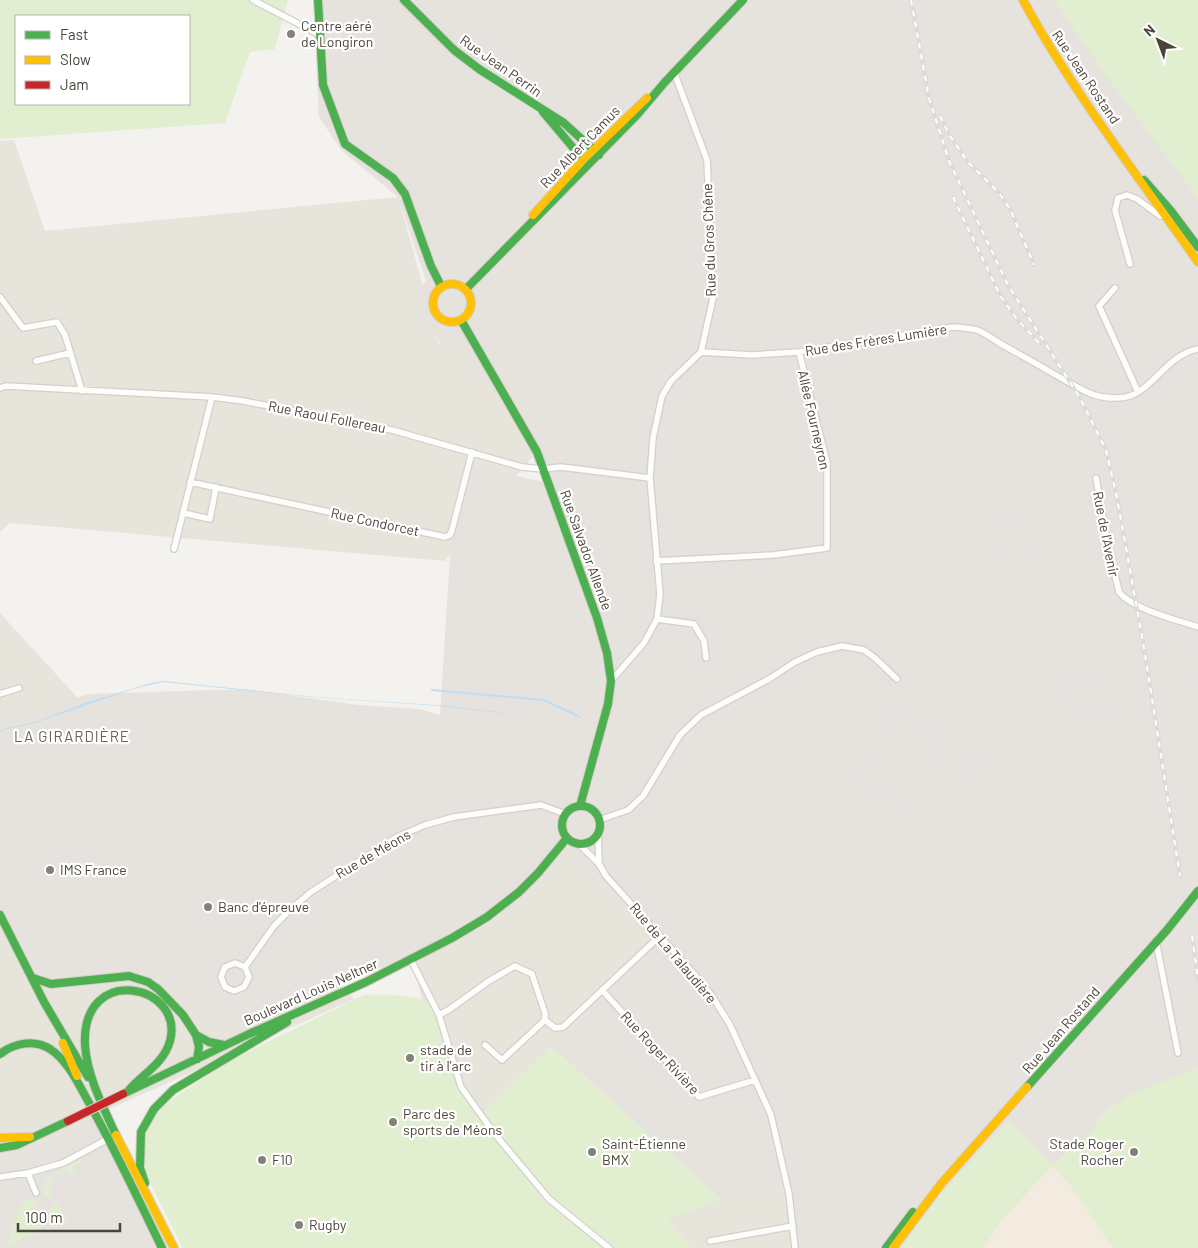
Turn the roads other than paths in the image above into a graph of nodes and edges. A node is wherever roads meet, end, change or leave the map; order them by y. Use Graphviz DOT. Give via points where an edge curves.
graph roads {
  1 [pos="253,0"];
  2 [pos="318,0"];
  3 [pos="404,0"];
  4 [pos="743,0"];
  5 [pos="1023,0"];
  6 [pos="320,35"];
  7 [pos="674,72"];
  8 [pos="540,109"];
  9 [pos="596,152"];
  10 [pos="586,163"];
  11 [pos="1165,214"];
  12 [pos="1198,247"];
  13 [pos="1198,262"];
  14 [pos="1130,264"];
  15 [pos="441,286"];
  16 [pos="1115,288"];
  17 [pos="466,289"];
  18 [pos="0,296"];
  19 [pos="461,320"];
  20 [pos="1198,349"];
  21 [pos="701,352"];
  22 [pos="799,352"];
  23 [pos="70,353"];
  24 [pos="36,361"];
  25 [pos="0,388"];
  26 [pos="82,391"];
  27 [pos="1138,392"];
  28 [pos="212,397"];
  29 [pos="472,452"];
  30 [pos="543,468"];
  31 [pos="650,478"];
  32 [pos="1096,478"];
  33 [pos="190,482"];
  34 [pos="216,488"];
  35 [pos="182,513"];
  36 [pos="174,549"];
  37 [pos="656,561"];
  38 [pos="657,619"];
  39 [pos="1198,627"];
  40 [pos="706,658"];
  41 [pos="897,679"];
  42 [pos="611,681"];
  43 [pos="19,688"];
  44 [pos="0,694"];
  45 [pos="580,806"];
  46 [pos="565,814"];
  47 [pos="599,820"];
  48 [pos="598,833"];
  49 [pos="567,838"];
  50 [pos="579,844"];
  51 [pos="599,864"];
  52 [pos="1198,891"];
  53 [pos="0,915"];
  54 [pos="660,936"];
  55 [pos="1156,942"];
  56 [pos="411,960"];
  57 [pos="245,967"];
  58 [pos="33,978"];
  59 [pos="602,990"];
  60 [pos="319,1004"];
  61 [pos="439,1015"];
  62 [pos="54,1020"];
  63 [pos="545,1020"];
  64 [pos="196,1035"];
  65 [pos="485,1044"];
  66 [pos="224,1045"];
  67 [pos="1178,1052"];
  68 [pos="0,1054"];
  69 [pos="197,1059"];
  70 [pos="755,1080"];
  71 [pos="125,1093"];
  72 [pos="110,1122"];
  73 [pos="101,1125"];
  74 [pos="42,1135"];
  75 [pos="0,1138"];
  76 [pos="108,1139"];
  77 [pos="0,1148"];
  78 [pos="28,1172"];
  79 [pos="0,1177"];
  80 [pos="941,1184"];
  81 [pos="36,1193"];
  82 [pos="156,1213"];
  83 [pos="793,1226"];
  84 [pos="710,1241"];
  85 [pos="162,1248"];
  86 [pos="174,1248"];
  87 [pos="609,1248"];
  88 [pos="795,1248"];
  89 [pos="886,1248"];
  90 [pos="893,1248"];
  1 -- 6 [label="street"];
  2 -- 6 [label="street"];
  3 -- 8 [label="street, Rue Jean Perrin" via="454,50"];
  4 -- 7 [label="street, Rue Albert Camus"];
  5 -- 11 [label="street, Rue Jean Rostand" via="1070,80"];
  6 -- 15 [label="street" via="323,84 345,144 393,178 405,194"];
  7 -- 9 [label="street, Rue Albert Camus"];
  7 -- 21 [label="street, Rue du Gros Chêne" via="707,160 713,298"];
  8 -- 9 [label="street, Rue Jean Perrin" via="569,128"];
  8 -- 10 [label="street, Rue Jean Perrin"];
  9 -- 10 [label="street, Rue Albert Camus"];
  10 -- 17 [label="street, Rue Albert Camus"];
  11 -- 12 [label="street, Rue Jean Rostand"];
  11 -- 13 [label="street, Rue Jean Rostand"];
  11 -- 14 [label="street" via="1127,195 1118,198 1115,210"];
  15 -- 17 [label="street" via="454,283"];
  15 -- 19 [label="street" via="433,297 433,310 448,322"];
  16 -- 27 [label="street" via="1099,306"];
  17 -- 19 [label="street" via="471,305"];
  18 -- 23 [label="street" via="23,328 58,322"];
  19 -- 30 [label="street, Rue Salvador Allende" via="537,452"];
  20 -- 27 [label="street, Rue des Frères Lumière" via="1189,350 1174,359"];
  21 -- 22 [label="street, Rue des Frères Lumière" via="752,355"];
  21 -- 31 [label="street" via="671,380 662,396 653,438"];
  22 -- 27 [label="street, Rue des Frères Lumière" via="954,327 978,330 1094,396 1114,398"];
  22 -- 37 [label="street, Allée Fourneyron" via="827,463 827,548 773,555"];
  23 -- 24 [label="street"];
  23 -- 26 [label="street"];
  25 -- 26 [label="street, Rue Raoul Follereau"];
  26 -- 28 [label="street, Rue Raoul Follereau"];
  28 -- 29 [label="street, Rue Raoul Follereau" via="392,430"];
  28 -- 33 [label="street"];
  29 -- 30 [label="street, Rue Raoul Follereau" via="522,467"];
  29 -- 34 [label="street, Rue Condorcet" via="452,530 445,536"];
  30 -- 31 [label="street, Rue Raoul Follereau" via="561,467"];
  30 -- 42 [label="street, Rue Salvador Allende" via="597,618"];
  31 -- 37 [label="street"];
  32 -- 39 [label="street, Rue de l'Avenir" via="1108,546 1123,598"];
  33 -- 34 [label="street, Rue Condorcet"];
  33 -- 35 [label="street"];
  34 -- 35 [label="street" via="210,519"];
  35 -- 36 [label="street"];
  37 -- 38 [label="street" via="660,594"];
  38 -- 40 [label="street" via="694,624 704,640"];
  38 -- 42 [label="street" via="644,643"];
  41 -- 47 [label="street" via="864,650 842,646 817,652 701,715 680,735 643,796 628,810"];
  42 -- 45 [label="street, Rue Salvador Allende" via="608,704"];
  43 -- 44 [label="street"];
  45 -- 46 [label="street"];
  45 -- 47 [label="street" via="596,813"];
  46 -- 49 [label="street" via="562,829"];
  46 -- 57 [label="street, Rue de Méons" via="543,805 454,818 425,825 397,837 311,892 292,908 274,926"];
  47 -- 48 [label="street"];
  48 -- 50 [label="street" via="591,840"];
  48 -- 51 [label="street"];
  49 -- 50 [label="street"];
  49 -- 56 [label="street, Boulevard Louis Neltner" via="545,866 492,913 461,934"];
  50 -- 51 [label="street, Rue de La Talaudière"];
  51 -- 54 [label="street, Rue de La Talaudière"];
  52 -- 55 [label="street, Rue Jean Rostand"];
  53 -- 58 [label="street"];
  54 -- 59 [label="street"];
  54 -- 70 [label="street, Rue de La Talaudière" via="712,996 730,1025"];
  55 -- 67 [label="street"];
  55 -- 80 [label="street, Rue Jean Rostand"];
  56 -- 60 [label="street, Boulevard Louis Neltner"];
  56 -- 61 [label="street"];
  57 -- 57 [label="street, Rue de Méons" via="249,977 244,987 234,991 224,987 221,977 225,967 235,963"];
  58 -- 62 [label="street"];
  58 -- 64 [label="street" via="51,984 129,976 148,982 183,1015"];
  59 -- 63 [label="street" via="563,1027 555,1028"];
  59 -- 70 [label="street, Rue Roger Rivière" via="699,1097"];
  60 -- 66 [label="street, Boulevard Louis Neltner"];
  60 -- 82 [label="street" via="173,1090 154,1109 141,1132 140,1168"];
  61 -- 63 [label="street" via="515,966 532,974"];
  61 -- 87 [label="street" via="461,1087 494,1133 550,1199"];
  62 -- 72 [label="street" via="84,1069"];
  62 -- 73 [label="street"];
  63 -- 65 [label="street" via="502,1060"];
  64 -- 66 [label="street"];
  64 -- 69 [label="street"];
  66 -- 69 [label="street, Boulevard Louis Neltner"];
  68 -- 73 [label="street" via="26,1044 43,1046 56,1054 74,1076"];
  69 -- 71 [label="street, Boulevard Louis Neltner"];
  70 -- 83 [label="street, Rue de La Talaudière" via="771,1115"];
  71 -- 72 [label="street" via="166,1052 172,1032 166,1010 156,1000 146,993 118,990 94,1004 88,1015 85,1034 91,1076"];
  71 -- 74 [label="street, Boulevard Louis Neltner, bridge"];
  72 -- 82 [label="street"];
  73 -- 76 [label="street"];
  74 -- 75 [label="street, Boulevard Louis Neltner"];
  74 -- 77 [label="street, Boulevard Louis Neltner"];
  76 -- 78 [label="street" via="63,1163"];
  76 -- 85 [label="street"];
  78 -- 79 [label="street"];
  78 -- 81 [label="street"];
  80 -- 89 [label="street, Rue Jean Rostand" via="902,1225"];
  80 -- 90 [label="street, Rue Jean Rostand"];
  82 -- 86 [label="street"];
  83 -- 84 [label="street"];
  83 -- 88 [label="street, Rue de La Talaudière"];
}
